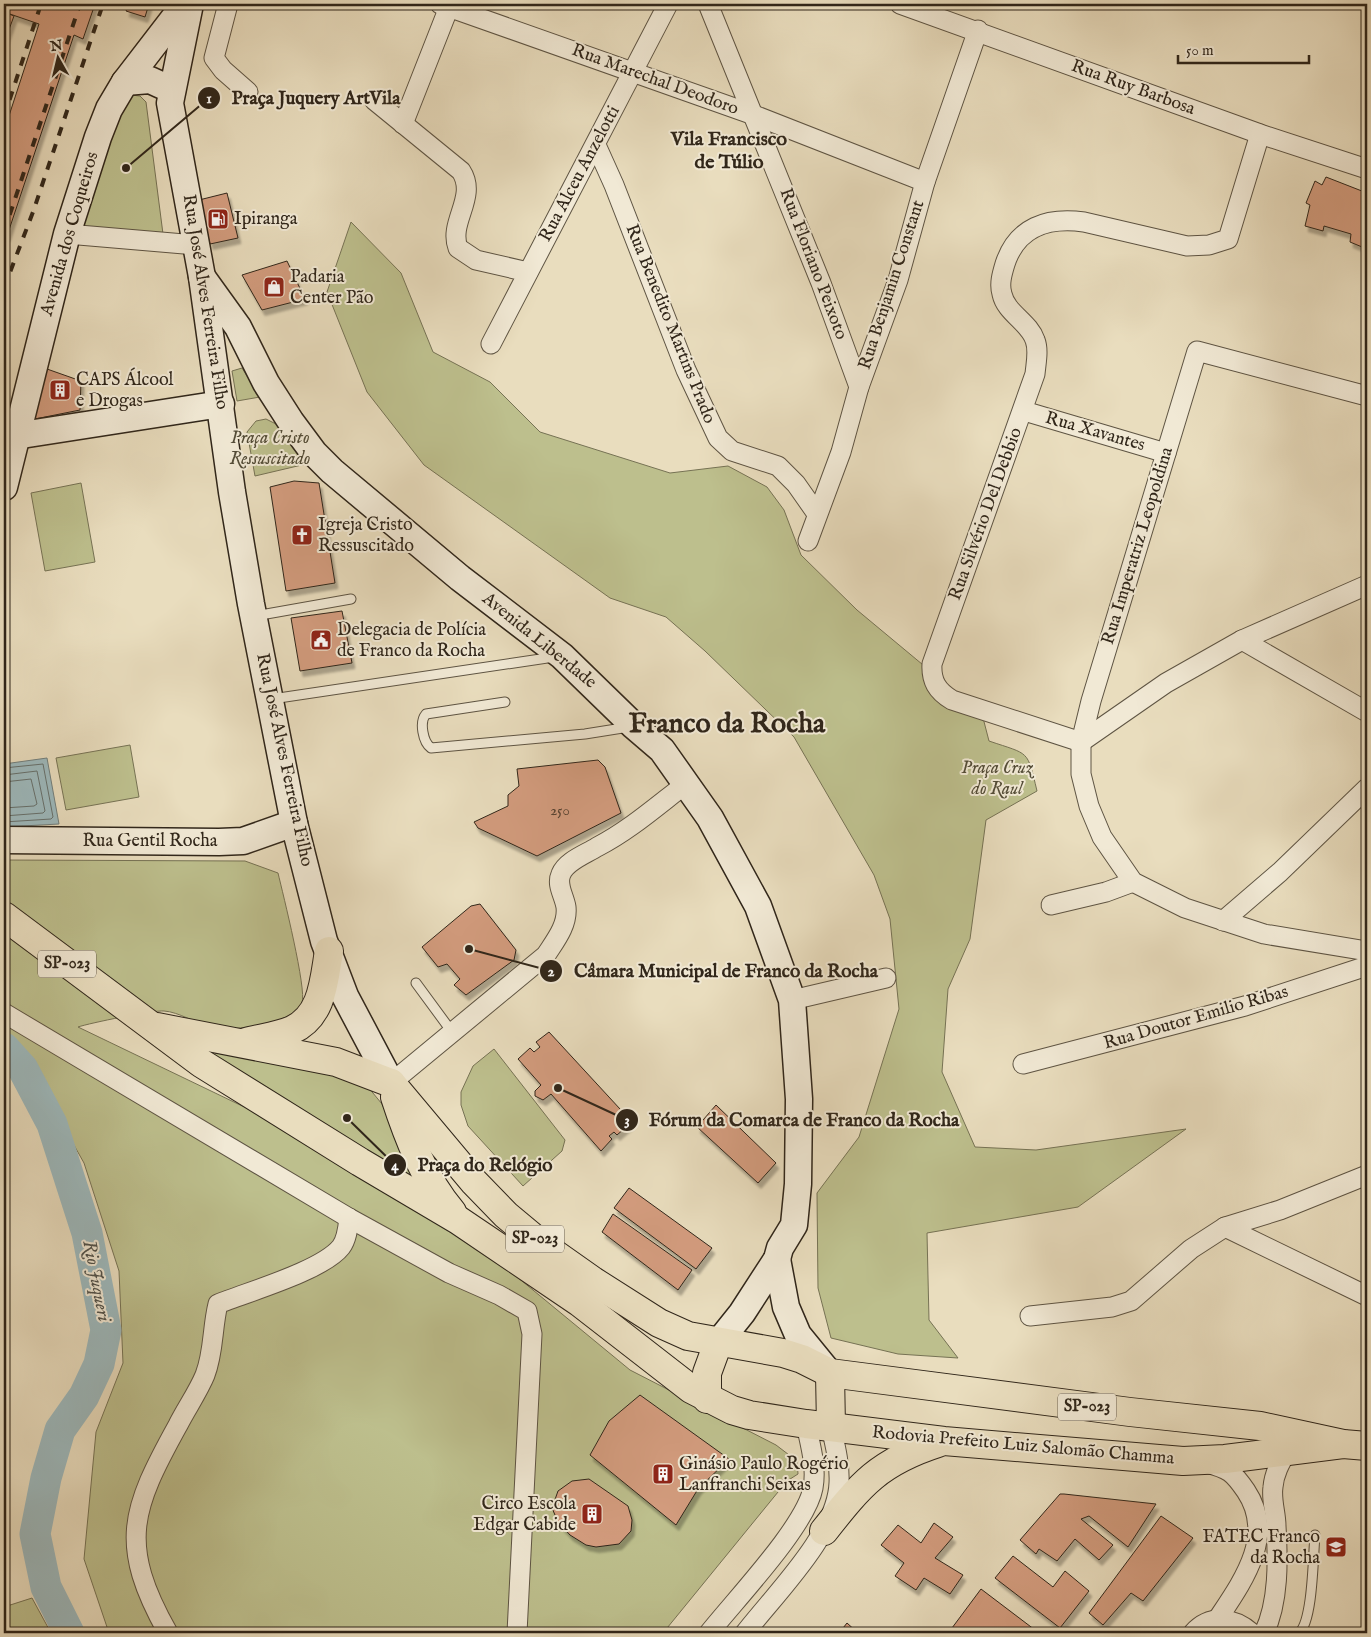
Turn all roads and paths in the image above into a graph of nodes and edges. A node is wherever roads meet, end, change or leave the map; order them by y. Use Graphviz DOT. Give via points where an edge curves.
graph roads {
  1 [pos="185,4"];
  2 [pos="190,4"];
  3 [pos="228,4"];
  4 [pos="668,4"];
  5 [pos="708,4"];
  6 [pos="900,4"];
  7 [pos="445,5"];
  8 [pos="978,30"];
  9 [pos="633,72"];
  10 [pos="125,82"];
  11 [pos="172,90"];
  12 [pos="248,92"];
  13 [pos="374,100"];
  14 [pos="754,115"];
  15 [pos="403,124"];
  16 [pos="1260,134"];
  17 [pos="596,144"];
  18 [pos="1367,168"];
  19 [pos="925,182"];
  20 [pos="67,234"];
  21 [pos="196,245"];
  22 [pos="528,272"];
  23 [pos="202,277"];
  24 [pos="491,344"];
  25 [pos="859,387"];
  26 [pos="1367,396"];
  27 [pos="222,404"];
  28 [pos="1024,411"];
  29 [pos="9,437"];
  30 [pos="1166,453"];
  31 [pos="4,487"];
  32 [pos="817,514"];
  33 [pos="808,541"];
  34 [pos="1367,585"];
  35 [pos="350,599"];
  36 [pos="254,616"];
  37 [pos="1242,640"];
  38 [pos="562,656"];
  39 [pos="270,700"];
  40 [pos="505,702"];
  41 [pos="1367,712"];
  42 [pos="634,726"];
  43 [pos="1081,742"];
  44 [pos="688,783"];
  45 [pos="1367,788"];
  46 [pos="294,823"];
  47 [pos="4,840"];
  48 [pos="1133,882"];
  49 [pos="1051,905"];
  50 [pos="4,916"];
  51 [pos="1222,921"];
  52 [pos="329,951"];
  53 [pos="1367,951"];
  54 [pos="1367,966"];
  55 [pos="886,978"];
  56 [pos="416,983"];
  57 [pos="792,1000"];
  58 [pos="4,1013"];
  59 [pos="142,1019"];
  60 [pos="452,1032"];
  61 [pos="237,1044"];
  62 [pos="1023,1064"];
  63 [pos="391,1083"];
  64 [pos="1367,1175"];
  65 [pos="349,1218"];
  66 [pos="458,1220"];
  67 [pos="1225,1227"];
  68 [pos="778,1259"];
  69 [pos="1367,1296"];
  70 [pos="1030,1316"];
  71 [pos="718,1343"];
  72 [pos="830,1373"];
  73 [pos="707,1399"];
  74 [pos="818,1425"];
  75 [pos="944,1441"];
  76 [pos="1355,1445"];
  77 [pos="1287,1451"];
  78 [pos="1196,1460"];
  79 [pos="824,1531"];
  80 [pos="1315,1536"];
  81 [pos="1217,1620"];
  82 [pos="168,1633"];
  83 [pos="517,1633"];
  84 [pos="710,1633"];
  85 [pos="745,1633"];
  86 [pos="1193,1633"];
  87 [pos="1252,1633"];
  88 [pos="1264,1633"];
  89 [pos="1299,1633"];
  1 -- 10 [label="main road, Avenida dos Coqueiros"];
  2 -- 11 [label="main road, Rua José Alves Ferreira Filho / SP-023"];
  3 -- 12 [label="street" via="214,58"];
  4 -- 9 [label="street, Rua Alceu Anzelotti"];
  5 -- 14 [label="street, Rua Floriano Peixoto"];
  6 -- 8 [label="street, Rua Ruy Barbosa"];
  7 -- 9 [label="street, Rua Marechal Deodoro"];
  7 -- 15 [label="street"];
  8 -- 16 [label="street, Rua Ruy Barbosa"];
  8 -- 19 [label="street, Rua Benjamin Constant"];
  9 -- 14 [label="street, Rua Marechal Deodoro"];
  9 -- 17 [label="street, Rua Alceu Anzelotti"];
  10 -- 11 [label="main road" via="150,80"];
  10 -- 20 [label="main road, Avenida dos Coqueiros" via="98,137"];
  11 -- 21 [label="main road, Rua José Alves Ferreira Filho / SP-023" via="172,121"];
  13 -- 15 [label="street"];
  14 -- 19 [label="street, Rua Marechal Deodoro"];
  14 -- 25 [label="street, Rua Floriano Peixoto"];
  15 -- 22 [label="street" via="464,176 467,194 456,233 458,248 476,260"];
  16 -- 18 [label="street, Rua Ruy Barbosa"];
  16 -- 28 [label="street, Rua Silvério Del Debbio" via="1228,239 1209,245 1187,246 1084,222 1052,221 1018,238 1000,281 1006,304 1030,331 1037,349 1035,374"];
  17 -- 22 [label="street, Rua Alceu Anzelotti"];
  17 -- 32 [label="street, Rua Benedito Martins Prado" via="686,370 718,438 732,451 778,466 796,484"];
  19 -- 25 [label="street, Rua Benjamin Constant" via="898,280"];
  20 -- 21 [label="street"];
  20 -- 29 [label="main road, Avenida dos Coqueiros"];
  21 -- 23 [label="main road, Rua José Alves Ferreira Filho / SP-023"];
  22 -- 24 [label="street, Rua Alceu Anzelotti"];
  23 -- 27 [label="main road, Rua José Alves Ferreira Filho / SP-023"];
  23 -- 38 [label="main road, Avenida Liberdade" via="238,327 266,383 314,452 332,471 460,578"];
  25 -- 32 [label="street, Rua Benjamin Constant" via="841,452"];
  26 -- 30 [label="street, Rua Imperatriz Leopoldina" via="1197,351"];
  27 -- 29 [label="main road"];
  27 -- 36 [label="main road, Rua José Alves Ferreira Filho / SP-023" via="232,492"];
  28 -- 30 [label="street, Rua Xavantes"];
  28 -- 43 [label="street, Rua Silvério Del Debbio" via="932,664 932,673 936,688 952,700"];
  29 -- 31 [label="main road, Avenida dos Coqueiros"];
  30 -- 43 [label="street, Rua Imperatriz Leopoldina" via="1090,701"];
  32 -- 33 [label="street, Rua Benjamin Constant"];
  34 -- 37 [label="street"];
  35 -- 36 [label="lane"];
  36 -- 39 [label="main road, Rua José Alves Ferreira Filho / SP-023"];
  37 -- 41 [label="street"];
  37 -- 43 [label="street" via="1166,683"];
  38 -- 39 [label="lane"];
  38 -- 42 [label="main road, Avenida Liberdade"];
  39 -- 46 [label="main road, Rua José Alves Ferreira Filho / SP-023"];
  40 -- 42 [label="lane" via="426,714 422,724 428,745 431,748 585,734"];
  42 -- 44 [label="main road, Avenida Liberdade" via="662,750"];
  43 -- 48 [label="street, Rua Imperatriz Leopoldina" via="1082,774 1089,806 1102,837"];
  44 -- 57 [label="main road, Avenida Liberdade" via="758,906"];
  44 -- 60 [label="street" via="619,836 563,868 559,883 566,907 565,921 546,955"];
  45 -- 51 [label="street" via="1280,872"];
  46 -- 47 [label="main road, Rua Gentil Rocha" via="243,841"];
  46 -- 52 [label="main road, Rua José Alves Ferreira Filho / SP-023"];
  48 -- 49 [label="street"];
  48 -- 51 [label="street" via="1185,908"];
  50 -- 59 [label="main road, SP-023"];
  51 -- 53 [label="street" via="1264,934"];
  52 -- 61 [label="main road" via="322,993 316,1008 305,1021 292,1030"];
  52 -- 63 [label="main road, Rua José Alves Ferreira Filho / SP-023" via="345,996"];
  54 -- 62 [label="street, Rua Doutor Emilio Ribas" via="1244,1006"];
  55 -- 57 [label="street"];
  56 -- 60 [label="lane"];
  57 -- 68 [label="main road, Avenida Liberdade" via="799,1099 798,1184 794,1225 780,1248"];
  58 -- 65 [label="street"];
  59 -- 61 [label="main road, SP-023"];
  59 -- 66 [label="main road, SP-023" via="209,1068"];
  60 -- 63 [label="street"];
  61 -- 63 [label="main road, SP-023" via="336,1062"];
  63 -- 66 [label="main road" via="420,1160 441,1200"];
  63 -- 71 [label="main road, Rua José Alves Ferreira Filho / SP-023" via="474,1182 506,1215 542,1244 659,1323 688,1336"];
  64 -- 67 [label="street" via="1280,1210"];
  65 -- 82 [label="street" via="346,1239 333,1254 298,1273 218,1304 212,1351 204,1376 152,1472 137,1512 135,1530 146,1593"];
  65 -- 83 [label="street" via="449,1274 527,1311 532,1334"];
  66 -- 73 [label="main road, SP-023" via="579,1302"];
  67 -- 69 [label="street"];
  67 -- 70 [label="street" via="1191,1250 1131,1302 1086,1311"];
  68 -- 71 [label="main road, Avenida Liberdade"];
  68 -- 72 [label="main road" via="786,1307 798,1335"];
  71 -- 72 [label="main road, Rodovia Prefeito Luiz Salomão Chamma / SP-023" via="783,1353"];
  71 -- 73 [label="main road" via="707,1372"];
  72 -- 74 [label="main road"];
  72 -- 76 [label="main road, Rodovia Prefeito Luiz Salomão Chamma / SP-023" via="1260,1426"];
  73 -- 74 [label="main road, Rodovia Prefeito Luiz Salomão Chamma / SP-023" via="749,1415"];
  74 -- 75 [label="main road, Rodovia Prefeito Luiz Salomão Chamma / SP-023"];
  74 -- 79 [label="street" via="839,1466 836,1502"];
  74 -- 84 [label="street" via="813,1488 804,1512"];
  75 -- 78 [label="main road, Rodovia Prefeito Luiz Salomão Chamma / SP-023"];
  75 -- 79 [label="main road" via="899,1457 882,1467 854,1492"];
  76 -- 77 [label="main road, Rodovia Prefeito Luiz Salomão Chamma / SP-023"];
  77 -- 78 [label="main road, Rodovia Prefeito Luiz Salomão Chamma / SP-023"];
  77 -- 88 [label="street" via="1278,1466 1272,1489 1276,1577"];
  78 -- 81 [label="street" via="1236,1475 1256,1513 1256,1554"];
  79 -- 85 [label="street"];
  80 -- 89 [label="lane" via="1308,1611 1304,1629"];
  81 -- 86 [label="street" via="1205,1623"];
  81 -- 87 [label="street" via="1230,1620"];
}
